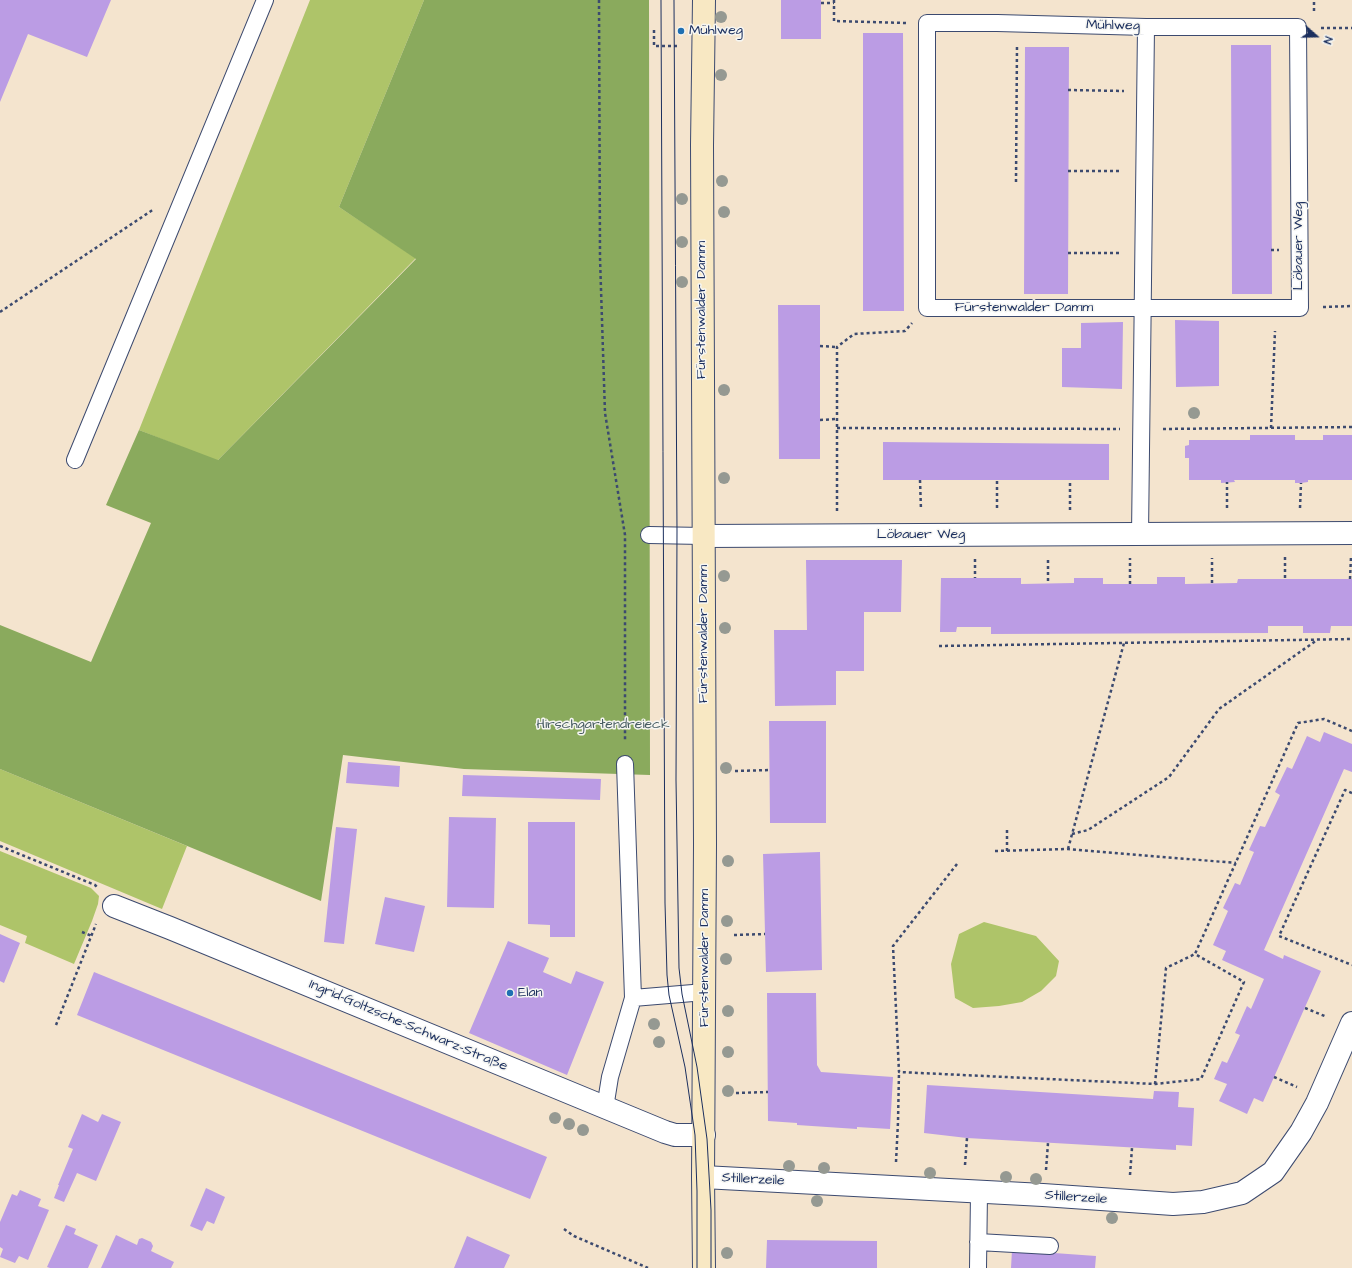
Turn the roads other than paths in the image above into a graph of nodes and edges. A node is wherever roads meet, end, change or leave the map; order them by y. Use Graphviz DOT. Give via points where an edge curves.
graph roads {
  1 [pos="264,0"];
  2 [pos="704,0"];
  3 [pos="1146,26"];
  4 [pos="1298,27"];
  5 [pos="927,308"];
  6 [pos="1143,308"];
  7 [pos="75,460"];
  8 [pos="1352,533"];
  9 [pos="650,535"];
  10 [pos="1140,535"];
  11 [pos="703,536"];
  12 [pos="625,764"];
  13 [pos="114,906"];
  14 [pos="705,992"];
  15 [pos="633,998"];
  16 [pos="1352,1023"];
  17 [pos="605,1108"];
  18 [pos="704,1135"];
  19 [pos="703,1177"];
  20 [pos="979,1193"];
  21 [pos="978,1242"];
  22 [pos="1050,1246"];
  23 [pos="704,1268"];
  24 [pos="978,1268"];
  1 -- 7 [label="lane"];
  2 -- 11 [label="main road, Fürstenwalder Damm"];
  3 -- 4 [label="lane, Mühlweg"];
  3 -- 5 [label="lane, Mühlweg" via="927,23"];
  3 -- 6 [label="lane"];
  4 -- 6 [label="lane, Löbauer Weg" via="1300,308"];
  5 -- 6 [label="lane, Fürstenwalder Damm"];
  6 -- 10 [label="lane"];
  8 -- 10 [label="street, Löbauer Weg"];
  9 -- 11 [label="lane"];
  10 -- 11 [label="street, Löbauer Weg"];
  11 -- 14 [label="main road, Fürstenwalder Damm"];
  12 -- 15 [label="lane"];
  13 -- 17 [label="street, Ingrid-Goltzsche-Schwarz-Straße"];
  14 -- 15 [label="lane"];
  14 -- 18 [label="main road, Fürstenwalder Damm"];
  15 -- 17 [label="lane" via="610,1078"];
  16 -- 20 [label="street, Stillerzeile" via="1317,1103 1301,1132 1273,1172 1242,1193 1203,1202 1173,1204"];
  17 -- 18 [label="street, Ingrid-Goltzsche-Schwarz-Straße" via="675,1135"];
  18 -- 19 [label="main road, Fürstenwalder Damm"];
  19 -- 20 [label="street, Stillerzeile"];
  19 -- 23 [label="main road, Fürstenwalder Damm"];
  20 -- 21 [label="lane"];
  21 -- 22 [label="lane"];
  21 -- 24 [label="lane"];
}
